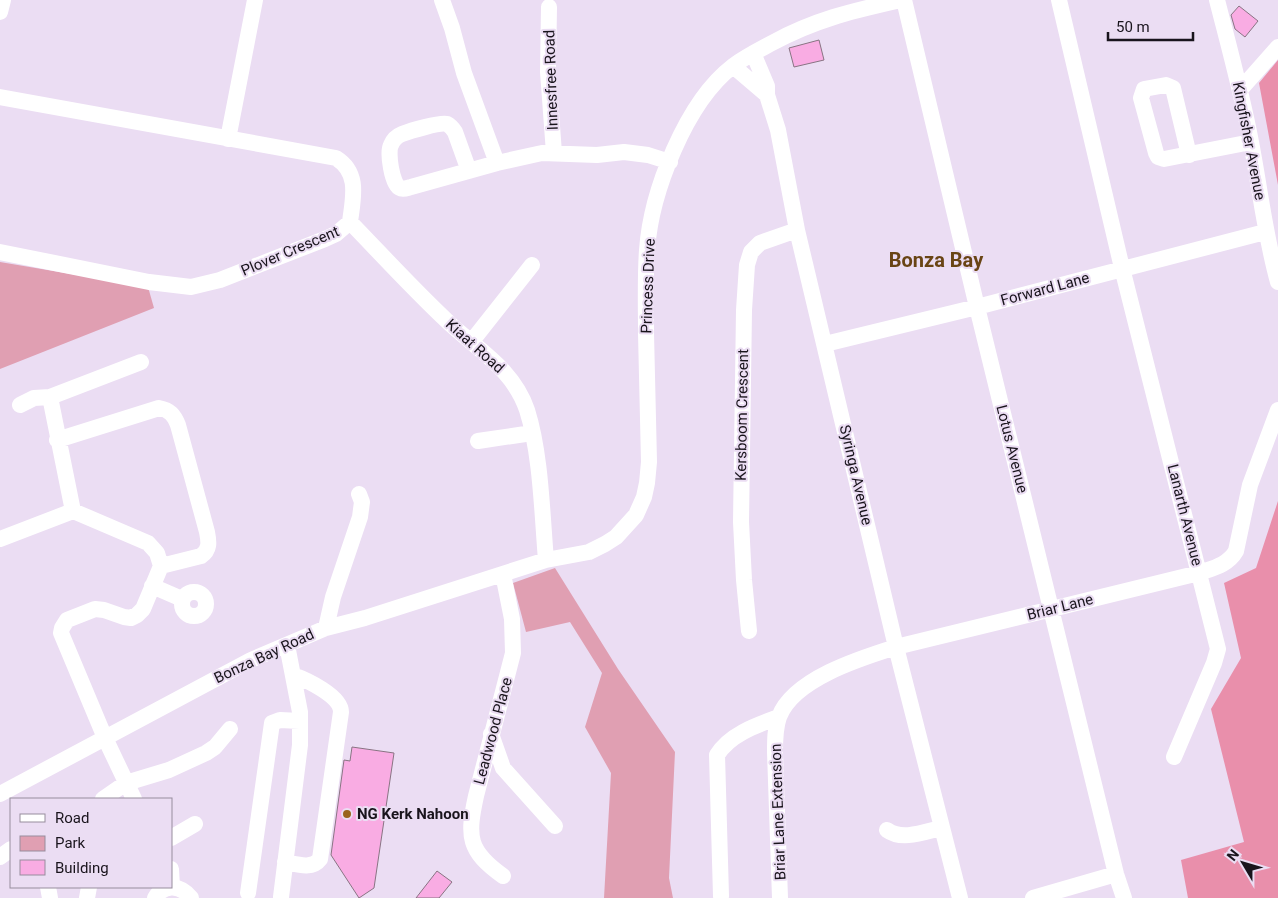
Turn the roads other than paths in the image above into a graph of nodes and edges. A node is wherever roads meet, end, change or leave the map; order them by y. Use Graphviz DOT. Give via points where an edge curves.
graph roads {
  1 [pos="3,0"];
  2 [pos="255,0"];
  3 [pos="442,0"];
  4 [pos="902,0"];
  5 [pos="1059,0"];
  6 [pos="1217,0"];
  7 [pos="549,7"];
  8 [pos="0,12"];
  9 [pos="1278,47"];
  10 [pos="753,53"];
  11 [pos="733,66"];
  12 [pos="1240,90"];
  13 [pos="767,95"];
  14 [pos="0,97"];
  15 [pos="228,139"];
  16 [pos="1251,142"];
  17 [pos="554,153"];
  18 [pos="1189,155"];
  19 [pos="670,162"];
  20 [pos="497,163"];
  21 [pos="469,171"];
  22 [pos="350,222"];
  23 [pos="797,230"];
  24 [pos="1265,232"];
  25 [pos="0,252"];
  26 [pos="532,265"];
  27 [pos="1122,268"];
  28 [pos="1278,282"];
  29 [pos="977,307"];
  30 [pos="472,342"];
  31 [pos="825,344"];
  32 [pos="141,362"];
  33 [pos="50,397"];
  34 [pos="20,405"];
  35 [pos="1278,410"];
  36 [pos="532,433"];
  37 [pos="57,440"];
  38 [pos="478,441"];
  39 [pos="359,494"];
  40 [pos="73,511"];
  41 [pos="0,539"];
  42 [pos="546,560"];
  43 [pos="161,566"];
  44 [pos="1199,573"];
  45 [pos="502,574"];
  46 [pos="152,586"];
  47 [pos="182,599"];
  48 [pos="1052,609"];
  49 [pos="326,628"];
  50 [pos="749,631"];
  51 [pos="287,645"];
  52 [pos="896,647"];
  53 [pos="292,675"];
  54 [pos="779,717"];
  55 [pos="300,721"];
  56 [pos="230,729"];
  57 [pos="491,734"];
  58 [pos="105,738"];
  59 [pos="1174,757"];
  60 [pos="126,783"];
  61 [pos="0,794"];
  62 [pos="105,798"];
  63 [pos="134,798"];
  64 [pos="195,824"];
  65 [pos="555,826"];
  66 [pos="941,828"];
  67 [pos="887,830"];
  68 [pos="172,837"];
  69 [pos="285,862"];
  70 [pos="1116,874"];
  71 [pos="503,876"];
  72 [pos="172,887"];
  73 [pos="169,888"];
  74 [pos="248,893"];
  75 [pos="721,896"];
  76 [pos="281,897"];
  77 [pos="155,898"];
  78 [pos="191,898"];
  79 [pos="780,898"];
  80 [pos="960,898"];
  81 [pos="1033,898"];
  82 [pos="1124,898"];
  1 -- 8 [label="street"];
  2 -- 15 [label="street"];
  3 -- 20 [label="street"];
  4 -- 10 [label="street, Princess Drive" via="819,21"];
  4 -- 29 [label="street, Lotus Avenue"];
  5 -- 27 [label="street, Lanarth Avenue"];
  6 -- 12 [label="street, Kingfisher Avenue"];
  7 -- 17 [label="street, Innesfree Road" via="548,72"];
  9 -- 12 [label="street"];
  10 -- 11 [label="street, Princess Drive"];
  10 -- 13 [label="street, Syringa Avenue" via="767,86"];
  11 -- 13 [label="street"];
  11 -- 19 [label="street, Princess Drive" via="697,106"];
  12 -- 16 [label="street, Kingfisher Avenue"];
  13 -- 23 [label="street, Syringa Avenue" via="778,130"];
  14 -- 15 [label="street, Plover Crescent"];
  15 -- 22 [label="street, Plover Crescent" via="336,158 352,178"];
  16 -- 18 [label="street"];
  16 -- 24 [label="street, Kingfisher Avenue"];
  17 -- 19 [label="street" via="634,152"];
  17 -- 20 [label="street"];
  19 -- 42 [label="street, Princess Drive" via="653,212 647,248 649,462 644,497 636,515 616,537 589,552"];
  20 -- 21 [label="street"];
  21 -- 21 [label="street" via="399,188 394,182 389,149 401,134 446,124 455,132"];
  22 -- 25 [label="street, Plover Crescent" via="325,239 220,280 191,287 149,282"];
  22 -- 30 [label="street, Kiaat Road" via="448,322"];
  23 -- 31 [label="street, Syringa Avenue"];
  23 -- 50 [label="street, Kersboom Crescent" via="760,243 751,252 747,265 741,522"];
  24 -- 27 [label="street, Forward Lane"];
  24 -- 28 [label="street, Kingfisher Avenue"];
  26 -- 30 [label="street"];
  27 -- 29 [label="street, Forward Lane"];
  27 -- 44 [label="street, Lanarth Avenue"];
  29 -- 31 [label="street, Forward Lane"];
  29 -- 48 [label="street, Lotus Avenue"];
  30 -- 36 [label="street, Kiaat Road" via="496,362 512,382 527,410"];
  31 -- 52 [label="street, Syringa Avenue"];
  32 -- 33 [label="street"];
  33 -- 34 [label="street" via="34,398"];
  33 -- 37 [label="street"];
  35 -- 44 [label="street, Briar Lane" via="1250,485 1236,551 1222,565"];
  36 -- 38 [label="street"];
  36 -- 42 [label="street, Kiaat Road" via="540,480"];
  37 -- 40 [label="street"];
  37 -- 43 [label="street" via="158,408 173,414 208,544 201,556"];
  39 -- 49 [label="street" via="362,502 360,517"];
  40 -- 41 [label="street"];
  40 -- 43 [label="street" via="148,544 158,553"];
  42 -- 45 [label="street, Bonza Bay Road"];
  43 -- 46 [label="street"];
  44 -- 48 [label="street, Briar Lane"];
  44 -- 59 [label="street, Lanarth Avenue" via="1218,649"];
  45 -- 49 [label="street, Bonza Bay Road"];
  45 -- 57 [label="street, Leadwood Place" via="512,619 513,653"];
  46 -- 47 [label="street"];
  46 -- 58 [label="street" via="143,609 131,618 96,609 67,620 62,628 62,639"];
  48 -- 52 [label="street, Briar Lane"];
  48 -- 70 [label="street, Lotus Avenue"];
  49 -- 51 [label="street, Bonza Bay Road"];
  51 -- 53 [label="street"];
  51 -- 58 [label="street, Bonza Bay Road" via="251,660"];
  52 -- 54 [label="street, Briar Lane Extension" via="826,674 790,699"];
  52 -- 66 [label="street, Syringa Avenue"];
  53 -- 55 [label="street"];
  53 -- 69 [label="street" via="337,700 341,712 320,859 309,866"];
  54 -- 75 [label="street" via="745,731 725,744 717,755"];
  54 -- 79 [label="street, Briar Lane Extension" via="774,752"];
  55 -- 69 [label="street"];
  55 -- 74 [label="street" via="272,723"];
  56 -- 60 [label="street" via="206,753 175,768"];
  57 -- 65 [label="street" via="503,768"];
  57 -- 71 [label="street, Leadwood Place" via="470,834 475,849 486,864"];
  58 -- 60 [label="street"];
  58 -- 61 [label="street, Bonza Bay Road"];
  60 -- 62 [label="street"];
  60 -- 63 [label="street"];
  64 -- 68 [label="street"];
  66 -- 67 [label="street" via="908,835 892,834"];
  66 -- 80 [label="street, Syringa Avenue"];
  69 -- 76 [label="street"];
  70 -- 81 [label="street"];
  70 -- 82 [label="street, Lotus Avenue"];
  72 -- 78 [label="street" via="181,889"];
  73 -- 77 [label="street"];
}
